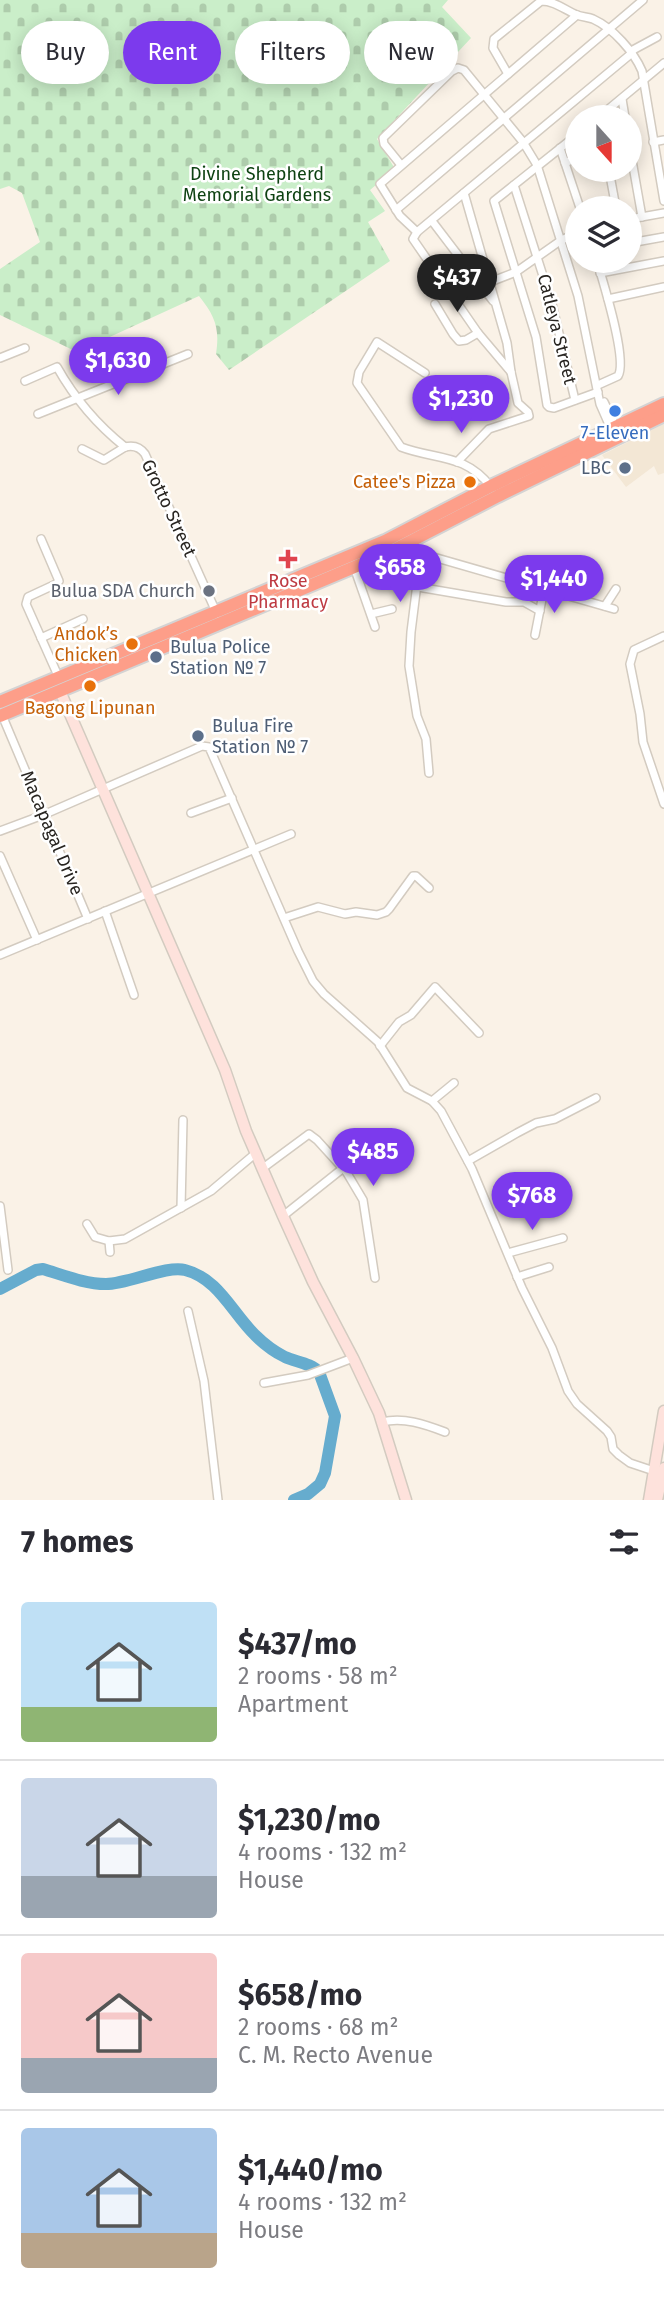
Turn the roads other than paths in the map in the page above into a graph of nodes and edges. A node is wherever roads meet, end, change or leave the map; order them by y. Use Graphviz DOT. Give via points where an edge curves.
graph roads {
  1 [pos="643,0"];
  2 [pos="577,15"];
  3 [pos="608,29"];
  4 [pos="657,37"];
  5 [pos="631,52"];
  6 [pos="664,64"];
  7 [pos="508,74"];
  8 [pos="645,78"];
  9 [pos="484,94"];
  10 [pos="622,99"];
  11 [pos="614,105"];
  12 [pos="623,105"];
  13 [pos="504,119"];
  14 [pos="664,140"];
  15 [pos="523,142"];
  16 [pos="653,142"];
  17 [pos="565,144"];
  18 [pos="560,148"];
  19 [pos="565,163"];
  20 [pos="401,164"];
  21 [pos="537,165"];
  22 [pos="514,185"];
  23 [pos="464,193"];
  24 [pos="664,201"];
  25 [pos="396,210"];
  26 [pos="664,213"];
  27 [pos="642,217"];
  28 [pos="432,221"];
  29 [pos="417,232"];
  30 [pos="664,237"];
  31 [pos="565,238"];
  32 [pos="560,241"];
  33 [pos="642,241"];
  34 [pos="538,257"];
  35 [pos="664,261"];
  36 [pos="516,272"];
  37 [pos="600,274"];
  38 [pos="490,282"];
  39 [pos="664,287"];
  40 [pos="608,299"];
  41 [pos="435,304"];
  42 [pos="497,306"];
  43 [pos="478,333"];
  44 [pos="25,348"];
  45 [pos="188,354"];
  46 [pos="0,358"];
  47 [pos="511,372"];
  48 [pos="425,373"];
  49 [pos="25,381"];
  50 [pos="598,388"];
  51 [pos="77,399"];
  52 [pos="575,400"];
  53 [pos="664,404"];
  54 [pos="38,414"];
  55 [pos="664,415"];
  56 [pos="613,428"];
  57 [pos="125,447"];
  58 [pos="82,449"];
  59 [pos="457,462"];
  60 [pos="495,491"];
  61 [pos="41,539"];
  62 [pos="415,547"];
  63 [pos="354,567"];
  64 [pos="418,587"];
  65 [pos="544,589"];
  66 [pos="615,589"];
  67 [pos="606,606"];
  68 [pos="614,608"];
  69 [pos="392,609"];
  70 [pos="540,611"];
  71 [pos="371,614"];
  72 [pos="218,617"];
  73 [pos="83,620"];
  74 [pos="375,627"];
  75 [pos="535,635"];
  76 [pos="664,636"];
  77 [pos="41,638"];
  78 [pos="59,684"];
  79 [pos="1,710"];
  80 [pos="429,773"];
  81 [pos="102,788"];
  82 [pos="232,798"];
  83 [pos="664,804"];
  84 [pos="191,813"];
  85 [pos="43,815"];
  86 [pos="0,831"];
  87 [pos="291,834"];
  88 [pos="253,849"];
  89 [pos="0,856"];
  90 [pos="429,888"];
  91 [pos="147,893"];
  92 [pos="105,911"];
  93 [pos="284,918"];
  94 [pos="88,919"];
  95 [pos="37,940"];
  96 [pos="0,955"];
  97 [pos="134,995"];
  98 [pos="479,1033"];
  99 [pos="380,1046"];
  100 [pos="454,1083"];
  101 [pos="596,1098"];
  102 [pos="432,1101"];
  103 [pos="183,1120"];
  104 [pos="256,1153"];
  105 [pos="468,1161"];
  106 [pos="263,1168"];
  107 [pos="342,1169"];
  108 [pos="0,1206"];
  109 [pos="181,1208"];
  110 [pos="283,1216"];
  111 [pos="87,1224"];
  112 [pos="563,1238"];
  113 [pos="109,1241"];
  114 [pos="110,1252"];
  115 [pos="508,1253"];
  116 [pos="549,1267"];
  117 [pos="8,1270"];
  118 [pos="517,1277"];
  119 [pos="375,1278"];
  120 [pos="188,1311"];
  121 [pos="354,1358"];
  122 [pos="264,1383"];
  123 [pos="664,1411"];
  124 [pos="382,1422"];
  125 [pos="445,1432"];
  126 [pos="661,1472"];
  127 [pos="218,1500"];
  128 [pos="406,1500"];
  129 [pos="649,1500"];
  130 [pos="657,1500"];
  1 -- 3 [label="street"];
  2 -- 3 [label="street"];
  2 -- 7 [label="street"];
  2 -- 7 [label="street" via="541,1 497,35 493,48"];
  3 -- 5 [label="street"];
  3 -- 13 [label="street"];
  4 -- 5 [label="street"];
  5 -- 8 [label="street"];
  5 -- 15 [label="street"];
  6 -- 8 [label="street"];
  7 -- 9 [label="street"];
  8 -- 10 [label="street"];
  8 -- 16 [label="street"];
  9 -- 13 [label="street"];
  9 -- 20 [label="street"];
  9 -- 20 [label="street" via="464,71 452,71 383,138"];
  10 -- 11 [label="street"];
  10 -- 12 [label="street"];
  13 -- 15 [label="street"];
  13 -- 25 [label="street"];
  14 -- 16 [label="street"];
  15 -- 21 [label="street"];
  15 -- 23 [label="street"];
  16 -- 24 [label="street"];
  17 -- 18 [label="street"];
  18 -- 19 [label="street"];
  18 -- 21 [label="street"];
  20 -- 25 [label="street" via="380,184"];
  21 -- 22 [label="street"];
  21 -- 32 [label="street"];
  22 -- 34 [label="street, Catleya Street"];
  22 -- 36 [label="street" via="494,201"];
  23 -- 28 [label="street"];
  23 -- 38 [label="street"];
  25 -- 29 [label="street"];
  26 -- 27 [label="street"];
  28 -- 29 [label="street"];
  28 -- 42 [label="street"];
  29 -- 43 [label="street" via="414,242"];
  30 -- 33 [label="street"];
  31 -- 32 [label="street"];
  32 -- 34 [label="street"];
  32 -- 50 [label="street" via="580,303"];
  34 -- 36 [label="street"];
  34 -- 52 [label="street, Catleya Street"];
  35 -- 37 [label="street"];
  36 -- 38 [label="street"];
  36 -- 52 [label="street" via="538,346 547,405 552,408"];
  37 -- 40 [label="street"];
  38 -- 42 [label="street"];
  39 -- 40 [label="street"];
  40 -- 50 [label="street" via="621,372"];
  41 -- 43 [label="street" via="459,341"];
  42 -- 47 [label="street"];
  43 -- 47 [label="street"];
  44 -- 46 [label="street"];
  45 -- 51 [label="street"];
  47 -- 59 [label="street" via="519,404 529,416 489,429"];
  48 -- 59 [label="street" via="377,342 357,383 401,447"];
  49 -- 51 [label="street, Grotto Street" via="57,367"];
  50 -- 52 [label="street"];
  50 -- 56 [label="street"];
  51 -- 54 [label="street"];
  51 -- 57 [label="street, Grotto Street" via="104,431"];
  53 -- 56 [label="highway"];
  55 -- 60 [label="highway"];
  56 -- 60 [label="highway"];
  57 -- 58 [label="street" via="104,460"];
  57 -- 72 [label="street, Grotto Street" via="145,454"];
  59 -- 60 [label="street" via="477,471"];
  60 -- 62 [label="highway"];
  60 -- 72 [label="highway"];
  61 -- 77 [label="street" via="59,580 26,601"];
  62 -- 63 [label="highway"];
  62 -- 64 [label="street"];
  62 -- 65 [label="street"];
  63 -- 71 [label="street"];
  63 -- 72 [label="highway"];
  64 -- 70 [label="street" via="524,602"];
  64 -- 80 [label="street" via="410,666"];
  65 -- 67 [label="street"];
  65 -- 70 [label="street"];
  66 -- 67 [label="street"];
  67 -- 68 [label="street"];
  69 -- 71 [label="street"];
  70 -- 75 [label="street"];
  71 -- 74 [label="street"];
  72 -- 78 [label="highway"];
  73 -- 77 [label="street"];
  76 -- 83 [label="street" via="635,650 630,664 644,750"];
  77 -- 78 [label="street"];
  78 -- 79 [label="highway"];
  78 -- 81 [label="street"];
  79 -- 85 [label="street, Macapagal Drive"];
  81 -- 82 [label="street" via="206,746"];
  81 -- 85 [label="street"];
  81 -- 91 [label="street"];
  82 -- 84 [label="street"];
  82 -- 88 [label="street"];
  85 -- 86 [label="street"];
  85 -- 94 [label="street, Macapagal Drive"];
  87 -- 88 [label="street"];
  88 -- 91 [label="street"];
  88 -- 93 [label="street"];
  89 -- 95 [label="street"];
  90 -- 93 [label="street" via="413,876 389,909 377,915 345,915 318,907"];
  91 -- 92 [label="street"];
  91 -- 104 [label="street" via="225,1070"];
  92 -- 94 [label="street"];
  92 -- 97 [label="street"];
  93 -- 99 [label="street" via="313,981"];
  94 -- 95 [label="street"];
  95 -- 96 [label="street"];
  98 -- 99 [label="street" via="435,987"];
  99 -- 102 [label="street" via="407,1088"];
  100 -- 102 [label="street"];
  101 -- 105 [label="street"];
  102 -- 105 [label="street"];
  103 -- 109 [label="street"];
  104 -- 106 [label="street"];
  104 -- 109 [label="street" via="211,1191"];
  105 -- 115 [label="street"];
  106 -- 107 [label="street" via="309,1134"];
  106 -- 110 [label="street"];
  107 -- 110 [label="street"];
  107 -- 119 [label="street" via="363,1200"];
  108 -- 117 [label="street"];
  109 -- 113 [label="street" via="131,1236"];
  110 -- 121 [label="street"];
  111 -- 113 [label="street" via="95,1237"];
  112 -- 115 [label="street"];
  113 -- 114 [label="street"];
  115 -- 118 [label="street"];
  116 -- 118 [label="street"];
  118 -- 126 [label="street" via="577,1404 607,1431 619,1455"];
  120 -- 127 [label="street" via="204,1381"];
  121 -- 122 [label="street" via="308,1375"];
  121 -- 124 [label="street"];
  123 -- 126 [label="street"];
  124 -- 125 [label="street" via="421,1423"];
  124 -- 128 [label="street"];
  126 -- 129 [label="street"];
  126 -- 130 [label="street"];
}
